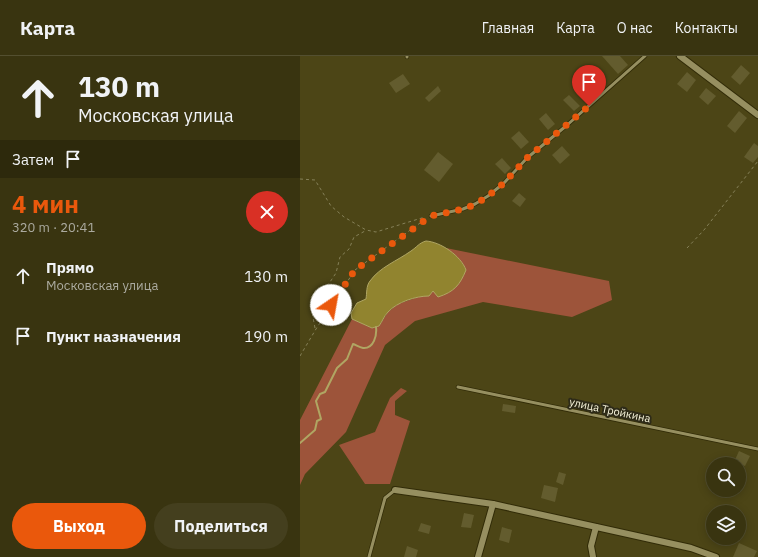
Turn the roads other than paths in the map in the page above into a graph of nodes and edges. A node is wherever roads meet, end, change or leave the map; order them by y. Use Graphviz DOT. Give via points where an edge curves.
graph roads {
  1 [pos="645,56"];
  2 [pos="680,56"];
  3 [pos="758,116"];
  4 [pos="431,216"];
  5 [pos="458,387"];
  6 [pos="758,449"];
  7 [pos="395,490"];
  8 [pos="493,504"];
  9 [pos="596,527"];
  10 [pos="369,557"];
  11 [pos="478,557"];
  12 [pos="593,557"];
  13 [pos="716,557"];
  1 -- 4 [label="lane" via="527,158 488,196 463,209"];
  2 -- 3 [label="street"];
  5 -- 6 [label="lane, улица Тройкина"];
  7 -- 8 [label="street"];
  7 -- 10 [label="lane" via="385,498"];
  8 -- 9 [label="street"];
  8 -- 11 [label="street"];
  9 -- 12 [label="street" via="591,546"];
  9 -- 13 [label="street" via="691,548"];
}
